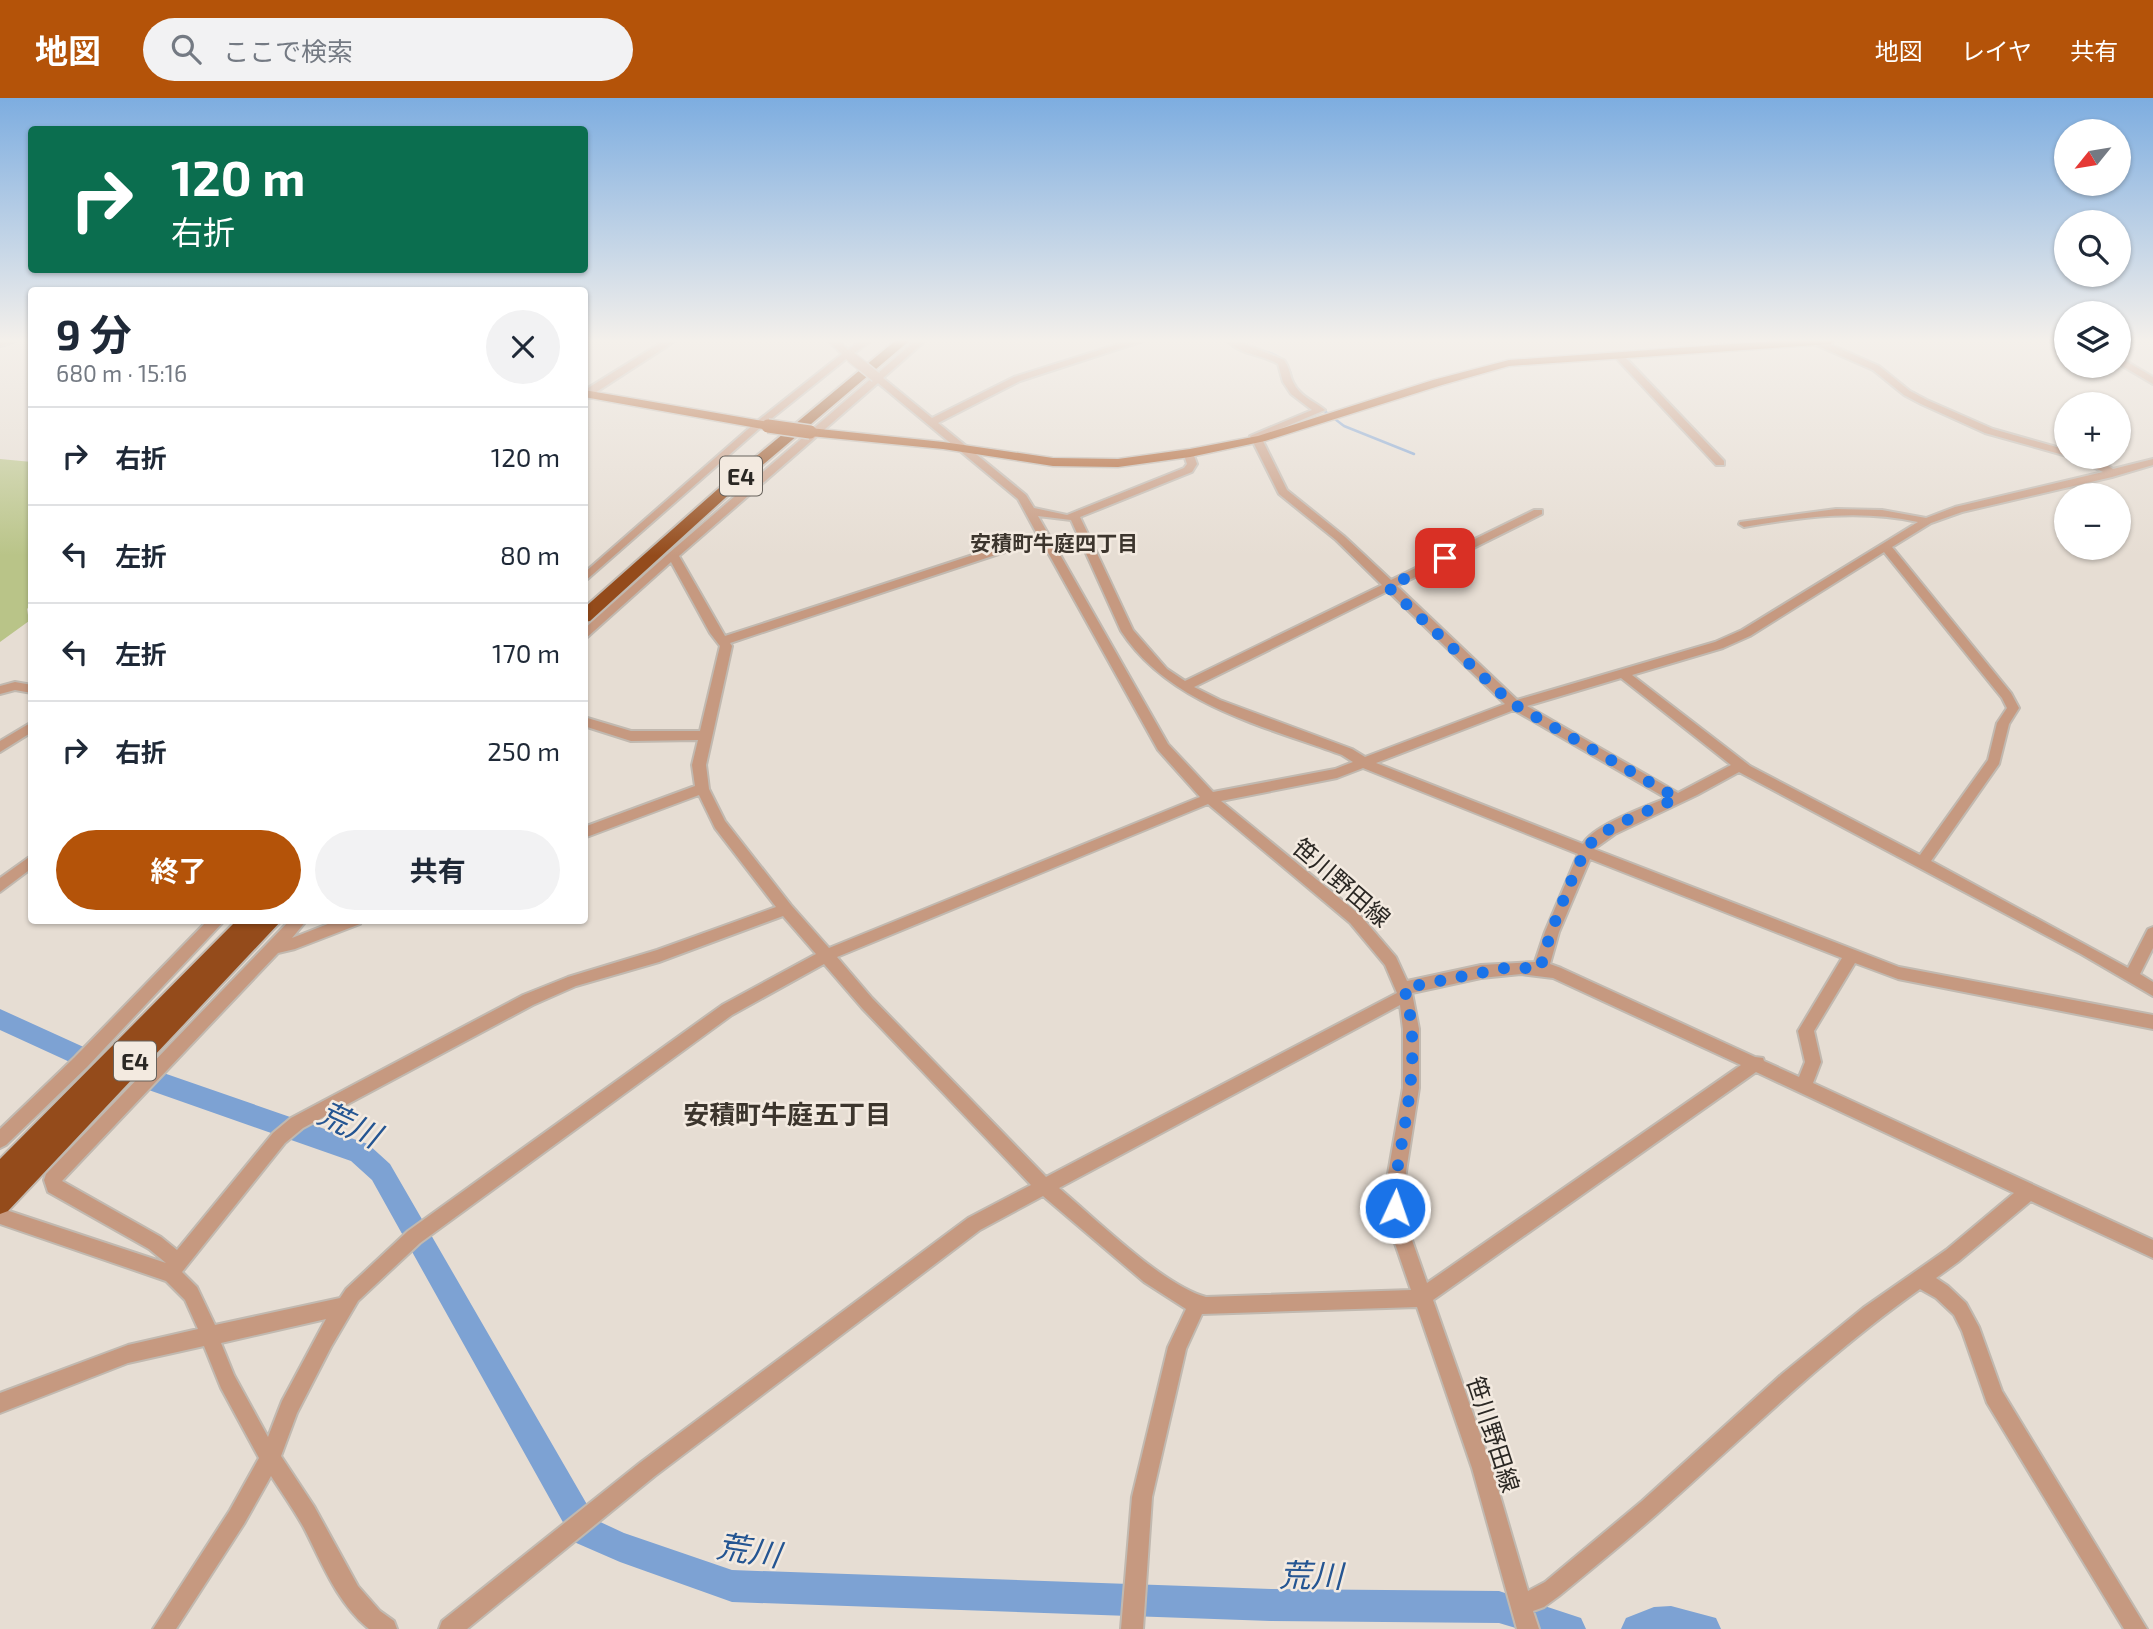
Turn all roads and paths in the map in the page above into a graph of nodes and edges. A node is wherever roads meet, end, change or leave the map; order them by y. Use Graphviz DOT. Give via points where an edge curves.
graph roads {
  1 [pos="688,412"];
  2 [pos="780,412"];
  3 [pos="801,412"];
  4 [pos="818,412"];
  5 [pos="837,412"];
  6 [pos="920,412"];
  7 [pos="951,412"];
  8 [pos="1313,412"];
  9 [pos="1349,412"];
  10 [pos="1672,412"];
  11 [pos="1947,412"];
  12 [pos="932,422"];
  13 [pos="763,426"];
  14 [pos="813,432"];
  15 [pos="1255,439"];
  16 [pos="964,448"];
  17 [pos="2054,449"];
  18 [pos="1188,452"];
  19 [pos="2153,462"];
  20 [pos="1720,463"];
  21 [pos="2106,469"];
  22 [pos="2112,474"];
  23 [pos="1031,511"];
  24 [pos="1538,512"];
  25 [pos="1074,516"];
  26 [pos="1927,521"];
  27 [pos="1744,524"];
  28 [pos="1045,535"];
  29 [pos="1885,546"];
  30 [pos="673,555"];
  31 [pos="588,576"];
  32 [pos="1388,587"];
  33 [pos="588,596"];
  34 [pos="588,613"];
  35 [pos="588,632"];
  36 [pos="723,641"];
  37 [pos="1622,672"];
  38 [pos="1184,687"];
  39 [pos="28,688"];
  40 [pos="0,690"];
  41 [pos="1515,705"];
  42 [pos="588,722"];
  43 [pos="28,729"];
  44 [pos="704,735"];
  45 [pos="0,747"];
  46 [pos="1365,763"];
  47 [pos="1739,766"];
  48 [pos="702,789"];
  49 [pos="1210,798"];
  50 [pos="1677,798"];
  51 [pos="588,832"];
  52 [pos="1586,849"];
  53 [pos="28,863"];
  54 [pos="1922,863"];
  55 [pos="0,886"];
  56 [pos="786,909"];
  57 [pos="214,924"];
  58 [pos="246,924"];
  59 [pos="268,924"];
  60 [pos="296,924"];
  61 [pos="345,924"];
  62 [pos="2153,933"];
  63 [pos="274,947"];
  64 [pos="827,955"];
  65 [pos="1852,955"];
  66 [pos="1541,968"];
  67 [pos="2132,975"];
  68 [pos="2153,990"];
  69 [pos="1405,992"];
  70 [pos="2153,1022"];
  71 [pos="1757,1063"];
  72 [pos="1804,1085"];
  73 [pos="0,1140"];
  74 [pos="0,1175"];
  75 [pos="1043,1185"];
  76 [pos="2030,1191"];
  77 [pos="0,1203"];
  78 [pos="8,1219"];
  79 [pos="2153,1249"];
  80 [pos="175,1268"];
  81 [pos="1920,1279"];
  82 [pos="1422,1297"];
  83 [pos="1197,1305"];
  84 [pos="345,1306"];
  85 [pos="209,1335"];
  86 [pos="0,1403"];
  87 [pos="270,1458"];
  88 [pos="1521,1604"];
  89 [pos="164,1629"];
  90 [pos="386,1629"];
  91 [pos="450,1629"];
  92 [pos="1132,1629"];
  93 [pos="1528,1629"];
  94 [pos="2136,1629"];
  1 -- 13 [label="main road"];
  2 -- 13 [label="street"];
  3 -- 33 [label="highway, E4"];
  4 -- 34 [label="highway, E4"];
  5 -- 14 [label="street"];
  6 -- 12 [label="street, 笹川野田線"];
  7 -- 12 [label="street"];
  8 -- 15 [label="street" via="1261,432"];
  9 -- 15 [label="main road"];
  10 -- 20 [label="street"];
  11 -- 17 [label="street" via="1989,431"];
  12 -- 16 [label="street, 笹川野田線"];
  13 -- 14 [label="main road, bridge"];
  13 -- 31 [label="street"];
  14 -- 16 [label="main road"];
  14 -- 30 [label="street"];
  15 -- 18 [label="main road"];
  15 -- 32 [label="street" via="1283,492 1340,538"];
  16 -- 18 [label="main road" via="1083,464"];
  16 -- 23 [label="street, 笹川野田線" via="1022,497"];
  18 -- 25 [label="street" via="1192,464 1188,470"];
  19 -- 22 [label="street"];
  21 -- 22 [label="street"];
  22 -- 26 [label="street" via="1959,509"];
  23 -- 25 [label="street"];
  23 -- 28 [label="street, 笹川野田線"];
  24 -- 32 [label="street"];
  25 -- 38 [label="street" via="1135,643 1163,673"];
  26 -- 27 [label="street" via="1881,511"];
  26 -- 29 [label="street"];
  28 -- 36 [label="street"];
  28 -- 49 [label="street, 笹川野田線" via="1164,747"];
  29 -- 37 [label="street" via="1746,633 1720,645"];
  29 -- 54 [label="street" via="2013,708 2003,723 1994,761"];
  30 -- 35 [label="street"];
  30 -- 36 [label="street"];
  32 -- 38 [label="street"];
  32 -- 41 [label="street"];
  36 -- 44 [label="street" via="726,648"];
  37 -- 41 [label="street"];
  37 -- 47 [label="street"];
  38 -- 46 [label="street"];
  39 -- 40 [label="street"];
  41 -- 46 [label="street"];
  41 -- 50 [label="street"];
  42 -- 44 [label="street" via="631,736"];
  43 -- 45 [label="street"];
  44 -- 48 [label="street" via="699,765"];
  46 -- 49 [label="street" via="1337,773"];
  46 -- 52 [label="street"];
  47 -- 50 [label="street"];
  47 -- 54 [label="street"];
  48 -- 51 [label="street"];
  48 -- 56 [label="street" via="720,824"];
  49 -- 64 [label="street"];
  49 -- 69 [label="street, 笹川野田線" via="1367,931 1391,961"];
  50 -- 52 [label="street" via="1610,830"];
  52 -- 65 [label="street"];
  52 -- 66 [label="street"];
  53 -- 55 [label="street"];
  54 -- 67 [label="street"];
  56 -- 64 [label="street"];
  56 -- 80 [label="street" via="528,1000 297,1123 279,1138"];
  57 -- 73 [label="street"];
  58 -- 74 [label="highway, E4"];
  59 -- 77 [label="highway, E4"];
  60 -- 63 [label="street"];
  61 -- 63 [label="street"];
  62 -- 67 [label="street"];
  63 -- 80 [label="street" via="52,1180 54,1186 155,1243"];
  64 -- 75 [label="street"];
  64 -- 84 [label="street" via="726,1010 393,1255"];
  65 -- 70 [label="street" via="1911,976"];
  65 -- 72 [label="street" via="1806,1031 1813,1062"];
  66 -- 69 [label="street" via="1505,968"];
  66 -- 71 [label="street" via="1578,980"];
  67 -- 68 [label="street"];
  69 -- 75 [label="street"];
  69 -- 82 [label="street, 笹川野田線" via="1411,1029 1411,1088 1395,1208"];
  71 -- 72 [label="street"];
  71 -- 82 [label="street"];
  72 -- 76 [label="street"];
  75 -- 83 [label="street" via="1150,1276"];
  75 -- 91 [label="street" via="967,1229 648,1469"];
  76 -- 79 [label="street"];
  76 -- 81 [label="street"];
  78 -- 80 [label="street"];
  80 -- 85 [label="street" via="194,1295"];
  81 -- 88 [label="street" via="1788,1381 1552,1589"];
  81 -- 94 [label="street" via="1960,1309 1994,1396"];
  82 -- 83 [label="street"];
  82 -- 88 [label="street, 笹川野田線" via="1475,1444"];
  83 -- 92 [label="street" via="1177,1347 1142,1497"];
  84 -- 85 [label="street"];
  84 -- 87 [label="street" via="289,1408"];
  85 -- 86 [label="street" via="128,1354"];
  85 -- 87 [label="street" via="234,1395"];
  87 -- 89 [label="street"];
  87 -- 90 [label="street" via="311,1520 355,1602"];
  88 -- 93 [label="street, 笹川野田線"];
}
